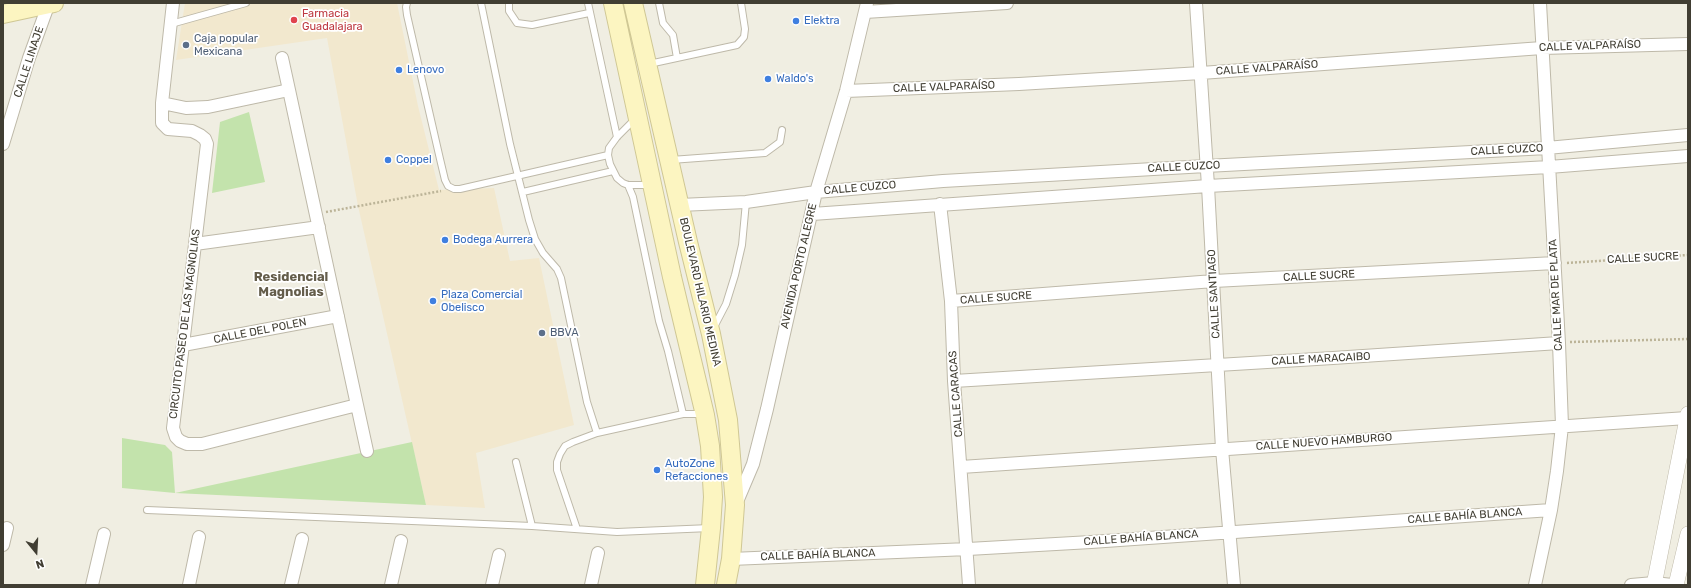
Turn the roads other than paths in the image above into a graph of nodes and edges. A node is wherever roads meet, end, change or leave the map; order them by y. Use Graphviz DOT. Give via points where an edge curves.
graph roads {
  1 [pos="51,3"];
  2 [pos="173,3"];
  3 [pos="246,3"];
  4 [pos="407,3"];
  5 [pos="480,3"];
  6 [pos="509,3"];
  7 [pos="588,3"];
  8 [pos="613,3"];
  9 [pos="633,3"];
  10 [pos="659,3"];
  11 [pos="741,3"];
  12 [pos="1007,3"];
  13 [pos="1196,3"];
  14 [pos="1540,3"];
  15 [pos="866,7"];
  16 [pos="589,13"];
  17 [pos="3,14"];
  18 [pos="171,24"];
  19 [pos="1688,44"];
  20 [pos="1542,48"];
  21 [pos="282,58"];
  22 [pos="677,58"];
  23 [pos="647,65"];
  24 [pos="1201,73"];
  25 [pos="289,90"];
  26 [pos="846,91"];
  27 [pos="162,104"];
  28 [pos="638,115"];
  29 [pos="782,130"];
  30 [pos="1688,135"];
  31 [pos="617,137"];
  32 [pos="3,144"];
  33 [pos="1547,148"];
  34 [pos="608,155"];
  35 [pos="1688,156"];
  36 [pos="670,160"];
  37 [pos="1206,166"];
  38 [pos="1549,167"];
  39 [pos="613,171"];
  40 [pos="519,176"];
  41 [pos="628,185"];
  42 [pos="653,185"];
  43 [pos="1208,186"];
  44 [pos="523,192"];
  45 [pos="816,192"];
  46 [pos="746,202"];
  47 [pos="940,204"];
  48 [pos="680,205"];
  49 [pos="812,214"];
  50 [pos="319,227"];
  51 [pos="195,244"];
  52 [pos="1555,263"];
  53 [pos="1214,282"];
  54 [pos="951,301"];
  55 [pos="338,316"];
  56 [pos="711,334"];
  57 [pos="1559,343"];
  58 [pos="183,345"];
  59 [pos="1218,364"];
  60 [pos="954,380"];
  61 [pos="357,405"];
  62 [pos="683,414"];
  63 [pos="705,415"];
  64 [pos="1688,416"];
  65 [pos="1562,426"];
  66 [pos="597,433"];
  67 [pos="1222,448"];
  68 [pos="367,451"];
  69 [pos="516,462"];
  70 [pos="961,467"];
  71 [pos="735,506"];
  72 [pos="147,510"];
  73 [pos="1551,510"];
  74 [pos="532,526"];
  75 [pos="7,528"];
  76 [pos="711,528"];
  77 [pos="577,529"];
  78 [pos="1231,532"];
  79 [pos="104,534"];
  80 [pos="199,537"];
  81 [pos="1688,537"];
  82 [pos="302,538"];
  83 [pos="401,541"];
  84 [pos="3,545"];
  85 [pos="968,549"];
  86 [pos="598,553"];
  87 [pos="499,555"];
  88 [pos="731,559"];
  89 [pos="1654,584"];
  90 [pos="92,585"];
  91 [pos="189,585"];
  92 [pos="291,585"];
  93 [pos="391,585"];
  94 [pos="492,585"];
  95 [pos="591,585"];
  96 [pos="705,585"];
  97 [pos="726,585"];
  98 [pos="969,585"];
  99 [pos="1234,585"];
  100 [pos="1535,585"];
  101 [pos="1631,585"];
  102 [pos="1672,585"];
  103 [pos="1676,585"];
  1 -- 17 [label="main road"];
  1 -- 32 [label="street, CALLE LINAJE" via="29,58"];
  2 -- 18 [label="street, CIRCUITO PASEO DE LAS MAGNOLIAS"];
  3 -- 18 [label="lane"];
  4 -- 40 [label="lane" via="407,15 448,186 454,189"];
  5 -- 40 [label="lane"];
  6 -- 16 [label="lane" via="509,11 517,23 532,25"];
  7 -- 16 [label="lane"];
  8 -- 28 [label="main road, BOULEVARD HILARIO MEDINA"];
  9 -- 23 [label="main road, BOULEVARD HILARIO MEDINA"];
  10 -- 22 [label="lane" via="663,23 674,40"];
  11 -- 22 [label="lane" via="745,29 744,37 737,45"];
  12 -- 15 [label="street"];
  13 -- 24 [label="street, CALLE SANTIAGO"];
  14 -- 20 [label="street, CALLE MAR DE PLATA"];
  15 -- 26 [label="street, AVENIDA PORTO ALEGRE"];
  16 -- 31 [label="lane"];
  18 -- 27 [label="street, CIRCUITO PASEO DE LAS MAGNOLIAS"];
  19 -- 20 [label="street, CALLE VALPARAÍSO"];
  20 -- 24 [label="street, CALLE VALPARAÍSO"];
  20 -- 33 [label="street, CALLE MAR DE PLATA"];
  21 -- 25 [label="street"];
  22 -- 23 [label="lane"];
  23 -- 36 [label="main road, BOULEVARD HILARIO MEDINA"];
  24 -- 26 [label="street, CALLE VALPARAÍSO" via="1027,84"];
  24 -- 37 [label="street, CALLE SANTIAGO"];
  25 -- 27 [label="street" via="208,107 186,108"];
  25 -- 50 [label="street"];
  26 -- 45 [label="street, AVENIDA PORTO ALEGRE"];
  27 -- 51 [label="street, CIRCUITO PASEO DE LAS MAGNOLIAS" via="161,119 164,127 192,131 205,139 207,144"];
  28 -- 31 [label="lane"];
  28 -- 42 [label="main road, BOULEVARD HILARIO MEDINA"];
  29 -- 36 [label="lane" via="780,142 765,154"];
  30 -- 33 [label="street, CALLE CUZCO"];
  31 -- 34 [label="lane" via="609,148"];
  33 -- 37 [label="street, CALLE CUZCO"];
  33 -- 38 [label="street, CALLE MAR DE PLATA"];
  34 -- 39 [label="lane"];
  34 -- 40 [label="lane"];
  35 -- 38 [label="street, CALLE CUZCO"];
  36 -- 48 [label="main road, BOULEVARD HILARIO MEDINA"];
  37 -- 43 [label="street, CALLE SANTIAGO"];
  37 -- 45 [label="street, CALLE CUZCO" via="944,181"];
  38 -- 43 [label="street, CALLE CUZCO"];
  38 -- 52 [label="street, CALLE MAR DE PLATA"];
  39 -- 41 [label="lane" via="617,178"];
  39 -- 44 [label="lane"];
  40 -- 44 [label="lane"];
  41 -- 42 [label="lane"];
  41 -- 62 [label="lane" via="633,197 659,321"];
  42 -- 63 [label="main road, BOULEVARD HILARIO MEDINA"];
  43 -- 47 [label="street, CALLE CUZCO"];
  43 -- 53 [label="street, CALLE SANTIAGO"];
  44 -- 66 [label="lane" via="535,239 561,278 587,402"];
  45 -- 46 [label="street, CALLE CUZCO"];
  45 -- 49 [label="street, AVENIDA PORTO ALEGRE"];
  46 -- 48 [label="street, CALLE CUZCO"];
  46 -- 56 [label="lane" via="742,245 735,275 726,304"];
  47 -- 49 [label="street, CALLE CUZCO"];
  47 -- 54 [label="street, CALLE CARACAS"];
  48 -- 56 [label="main road, BOULEVARD HILARIO MEDINA"];
  49 -- 71 [label="street, AVENIDA PORTO ALEGRE" via="753,464"];
  50 -- 51 [label="street"];
  50 -- 55 [label="street"];
  51 -- 58 [label="street, CIRCUITO PASEO DE LAS MAGNOLIAS"];
  52 -- 53 [label="street, CALLE SUCRE"];
  52 -- 57 [label="street, CALLE MAR DE PLATA"];
  53 -- 54 [label="street, CALLE SUCRE"];
  53 -- 59 [label="street, CALLE SANTIAGO"];
  54 -- 60 [label="street, CALLE CARACAS"];
  55 -- 58 [label="street, CALLE DEL POLEN"];
  55 -- 61 [label="street"];
  56 -- 71 [label="main road, BOULEVARD HILARIO MEDINA" via="728,420"];
  57 -- 59 [label="street, CALLE MARACAIBO"];
  57 -- 65 [label="street, CALLE MAR DE PLATA"];
  58 -- 61 [label="street, CIRCUITO PASEO DE LAS MAGNOLIAS" via="173,428 176,437 187,444 202,444"];
  59 -- 60 [label="street, CALLE MARACAIBO"];
  59 -- 67 [label="street, CALLE SANTIAGO"];
  60 -- 70 [label="street, CALLE CARACAS"];
  61 -- 68 [label="street"];
  62 -- 63 [label="lane"];
  62 -- 66 [label="lane"];
  63 -- 76 [label="main road, BOULEVARD HILARIO MEDINA" via="712,474"];
  64 -- 65 [label="street, CALLE NUEVO HAMBURGO"];
  64 -- 89 [label="street"];
  65 -- 67 [label="street, CALLE NUEVO HAMBURGO"];
  65 -- 73 [label="street, CALLE MAR DE PLATA"];
  66 -- 77 [label="lane" via="565,446 557,462 557,470"];
  67 -- 70 [label="street, CALLE NUEVO HAMBURGO"];
  67 -- 78 [label="street, CALLE SANTIAGO"];
  69 -- 74 [label="lane"];
  70 -- 85 [label="street, CALLE CARACAS"];
  71 -- 88 [label="main road, BOULEVARD HILARIO MEDINA"];
  72 -- 74 [label="lane"];
  73 -- 78 [label="street, CALLE BAHÍA BLANCA"];
  73 -- 100 [label="street, CALLE MAR DE PLATA"];
  74 -- 77 [label="lane"];
  75 -- 84 [label="street"];
  76 -- 77 [label="lane" via="617,532"];
  76 -- 96 [label="main road, BOULEVARD HILARIO MEDINA"];
  78 -- 85 [label="street, CALLE BAHÍA BLANCA"];
  78 -- 99 [label="street, CALLE SANTIAGO"];
  79 -- 90 [label="street"];
  80 -- 91 [label="street"];
  81 -- 103 [label="street"];
  82 -- 92 [label="street"];
  83 -- 93 [label="street"];
  85 -- 88 [label="street, CALLE BAHÍA BLANCA"];
  85 -- 98 [label="street, CALLE CARACAS"];
  86 -- 95 [label="street"];
  87 -- 94 [label="street"];
  88 -- 97 [label="main road, BOULEVARD HILARIO MEDINA"];
  89 -- 101 [label="street"];
  89 -- 102 [label="street"];
}
